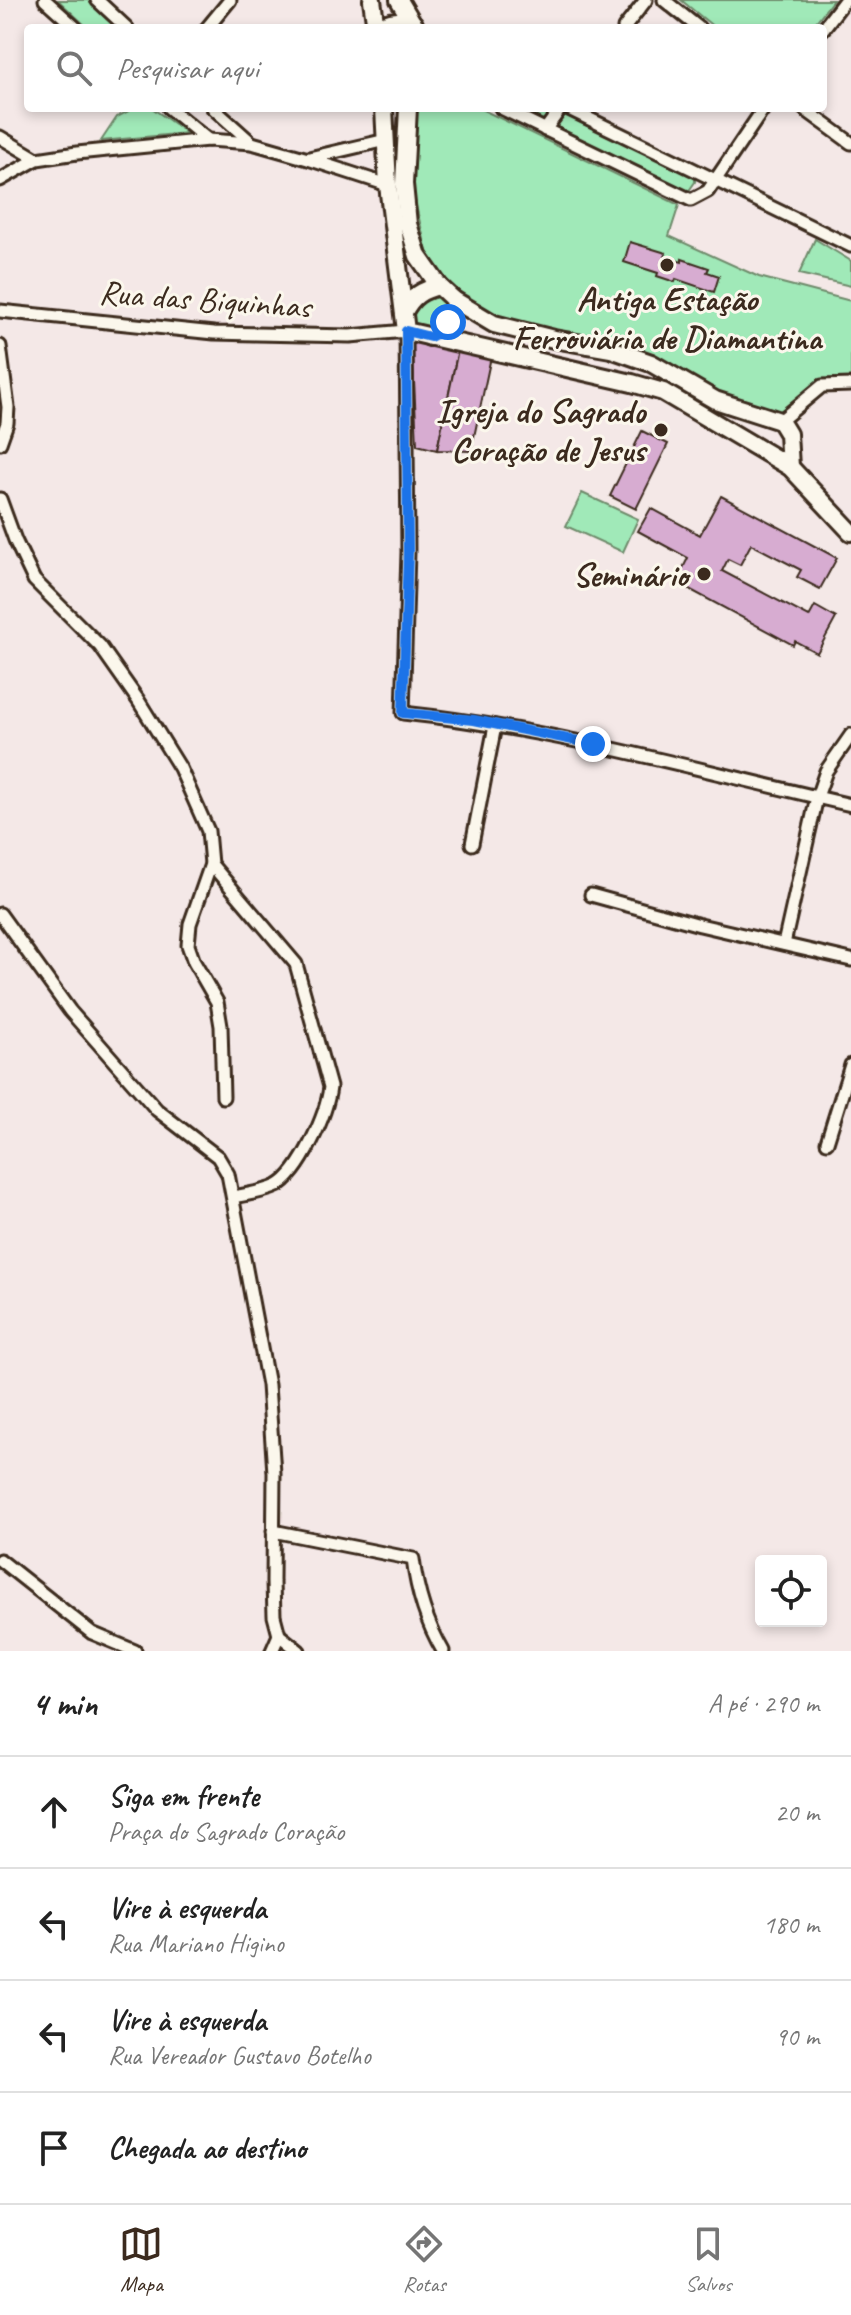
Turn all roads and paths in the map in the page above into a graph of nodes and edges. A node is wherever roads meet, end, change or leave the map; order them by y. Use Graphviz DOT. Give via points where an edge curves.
graph roads {
  1 [pos="45,0"];
  2 [pos="97,0"];
  3 [pos="230,0"];
  4 [pos="372,0"];
  5 [pos="399,0"];
  6 [pos="646,0"];
  7 [pos="664,0"];
  8 [pos="845,0"];
  9 [pos="72,24"];
  10 [pos="123,24"];
  11 [pos="210,24"];
  12 [pos="376,24"];
  13 [pos="383,24"];
  14 [pos="408,24"];
  15 [pos="414,24"];
  16 [pos="627,24"];
  17 [pos="694,24"];
  18 [pos="827,24"];
  19 [pos="174,112"];
  20 [pos="217,112"];
  21 [pos="384,112"];
  22 [pos="408,112"];
  23 [pos="509,112"];
  24 [pos="558,112"];
  25 [pos="575,112"];
  26 [pos="761,112"];
  27 [pos="808,112"];
  28 [pos="545,130"];
  29 [pos="0,137"];
  30 [pos="208,140"];
  31 [pos="386,140"];
  32 [pos="252,143"];
  33 [pos="851,143"];
  34 [pos="37,159"];
  35 [pos="308,159"];
  36 [pos="0,180"];
  37 [pos="715,181"];
  38 [pos="388,185"];
  39 [pos="851,246"];
  40 [pos="439,286"];
  41 [pos="454,300"];
  42 [pos="0,311"];
  43 [pos="404,312"];
  44 [pos="406,331"];
  45 [pos="430,337"];
  46 [pos="0,346"];
  47 [pos="851,385"];
  48 [pos="776,420"];
  49 [pos="0,443"];
  50 [pos="758,447"];
  51 [pos="790,467"];
  52 [pos="0,499"];
  53 [pos="851,532"];
  54 [pos="495,726"];
  55 [pos="851,735"];
  56 [pos="817,797"];
  57 [pos="851,805"];
  58 [pos="472,844"];
  59 [pos="211,864"];
  60 [pos="591,895"];
  61 [pos="0,914"];
  62 [pos="784,944"];
  63 [pos="851,960"];
  64 [pos="851,1065"];
  65 [pos="223,1097"];
  66 [pos="827,1142"];
  67 [pos="234,1197"];
  68 [pos="273,1531"];
  69 [pos="0,1560"];
  70 [pos="279,1635"];
  71 [pos="135,1651"];
  72 [pos="272,1651"];
  73 [pos="299,1651"];
  74 [pos="443,1651"];
  1 -- 9 [label="street"];
  2 -- 10 [label="street"];
  3 -- 11 [label="street"];
  4 -- 12 [label="street"];
  5 -- 15 [label="street"];
  6 -- 16 [label="street"];
  7 -- 17 [label="street"];
  8 -- 18 [label="street"];
  13 -- 14 [label="street"];
  19 -- 30 [label="street"];
  20 -- 32 [label="street"];
  21 -- 31 [label="street"];
  22 -- 40 [label="street" via="408,224 418,256"];
  23 -- 28 [label="street"];
  24 -- 28 [label="street"];
  25 -- 37 [label="street"];
  26 -- 37 [label="street"];
  27 -- 33 [label="street"];
  28 -- 37 [label="street" via="691,200"];
  29 -- 34 [label="street"];
  30 -- 32 [label="street"];
  30 -- 34 [label="street"];
  31 -- 35 [label="street"];
  31 -- 38 [label="street"];
  32 -- 35 [label="street"];
  34 -- 36 [label="street"];
  35 -- 38 [label="street"];
  37 -- 39 [label="street"];
  38 -- 43 [label="street"];
  40 -- 41 [label="street"];
  40 -- 43 [label="street" via="417,294"];
  41 -- 45 [label="street" via="448,322"];
  41 -- 48 [label="street" via="494,324 651,363 715,400"];
  42 -- 44 [label="street, Rua das Biquinhas" via="214,333 350,336"];
  43 -- 44 [label="street"];
  44 -- 45 [label="street"];
  44 -- 54 [label="street" via="403,713"];
  45 -- 50 [label="street" via="663,392"];
  46 -- 49 [label="street" via="8,407"];
  47 -- 48 [label="street" via="822,386"];
  48 -- 50 [label="street" via="760,429"];
  48 -- 51 [label="street" via="788,434"];
  50 -- 51 [label="street"];
  51 -- 53 [label="street"];
  52 -- 59 [label="street" via="34,580 100,646 180,768 208,831"];
  54 -- 56 [label="street"];
  54 -- 58 [label="street"];
  55 -- 56 [label="street" via="826,771"];
  56 -- 57 [label="street"];
  56 -- 62 [label="street"];
  59 -- 65 [label="street" via="188,945 217,1002"];
  59 -- 67 [label="street" via="296,964 330,1087 303,1160 288,1179"];
  60 -- 62 [label="street"];
  61 -- 67 [label="street" via="70,1011 157,1110 218,1157"];
  62 -- 63 [label="street"];
  64 -- 66 [label="street"];
  67 -- 68 [label="street" via="268,1385"];
  68 -- 70 [label="street"];
  68 -- 74 [label="street" via="413,1559 422,1604"];
  69 -- 71 [label="street" via="92,1633"];
  70 -- 72 [label="street"];
  70 -- 73 [label="street"];
}
